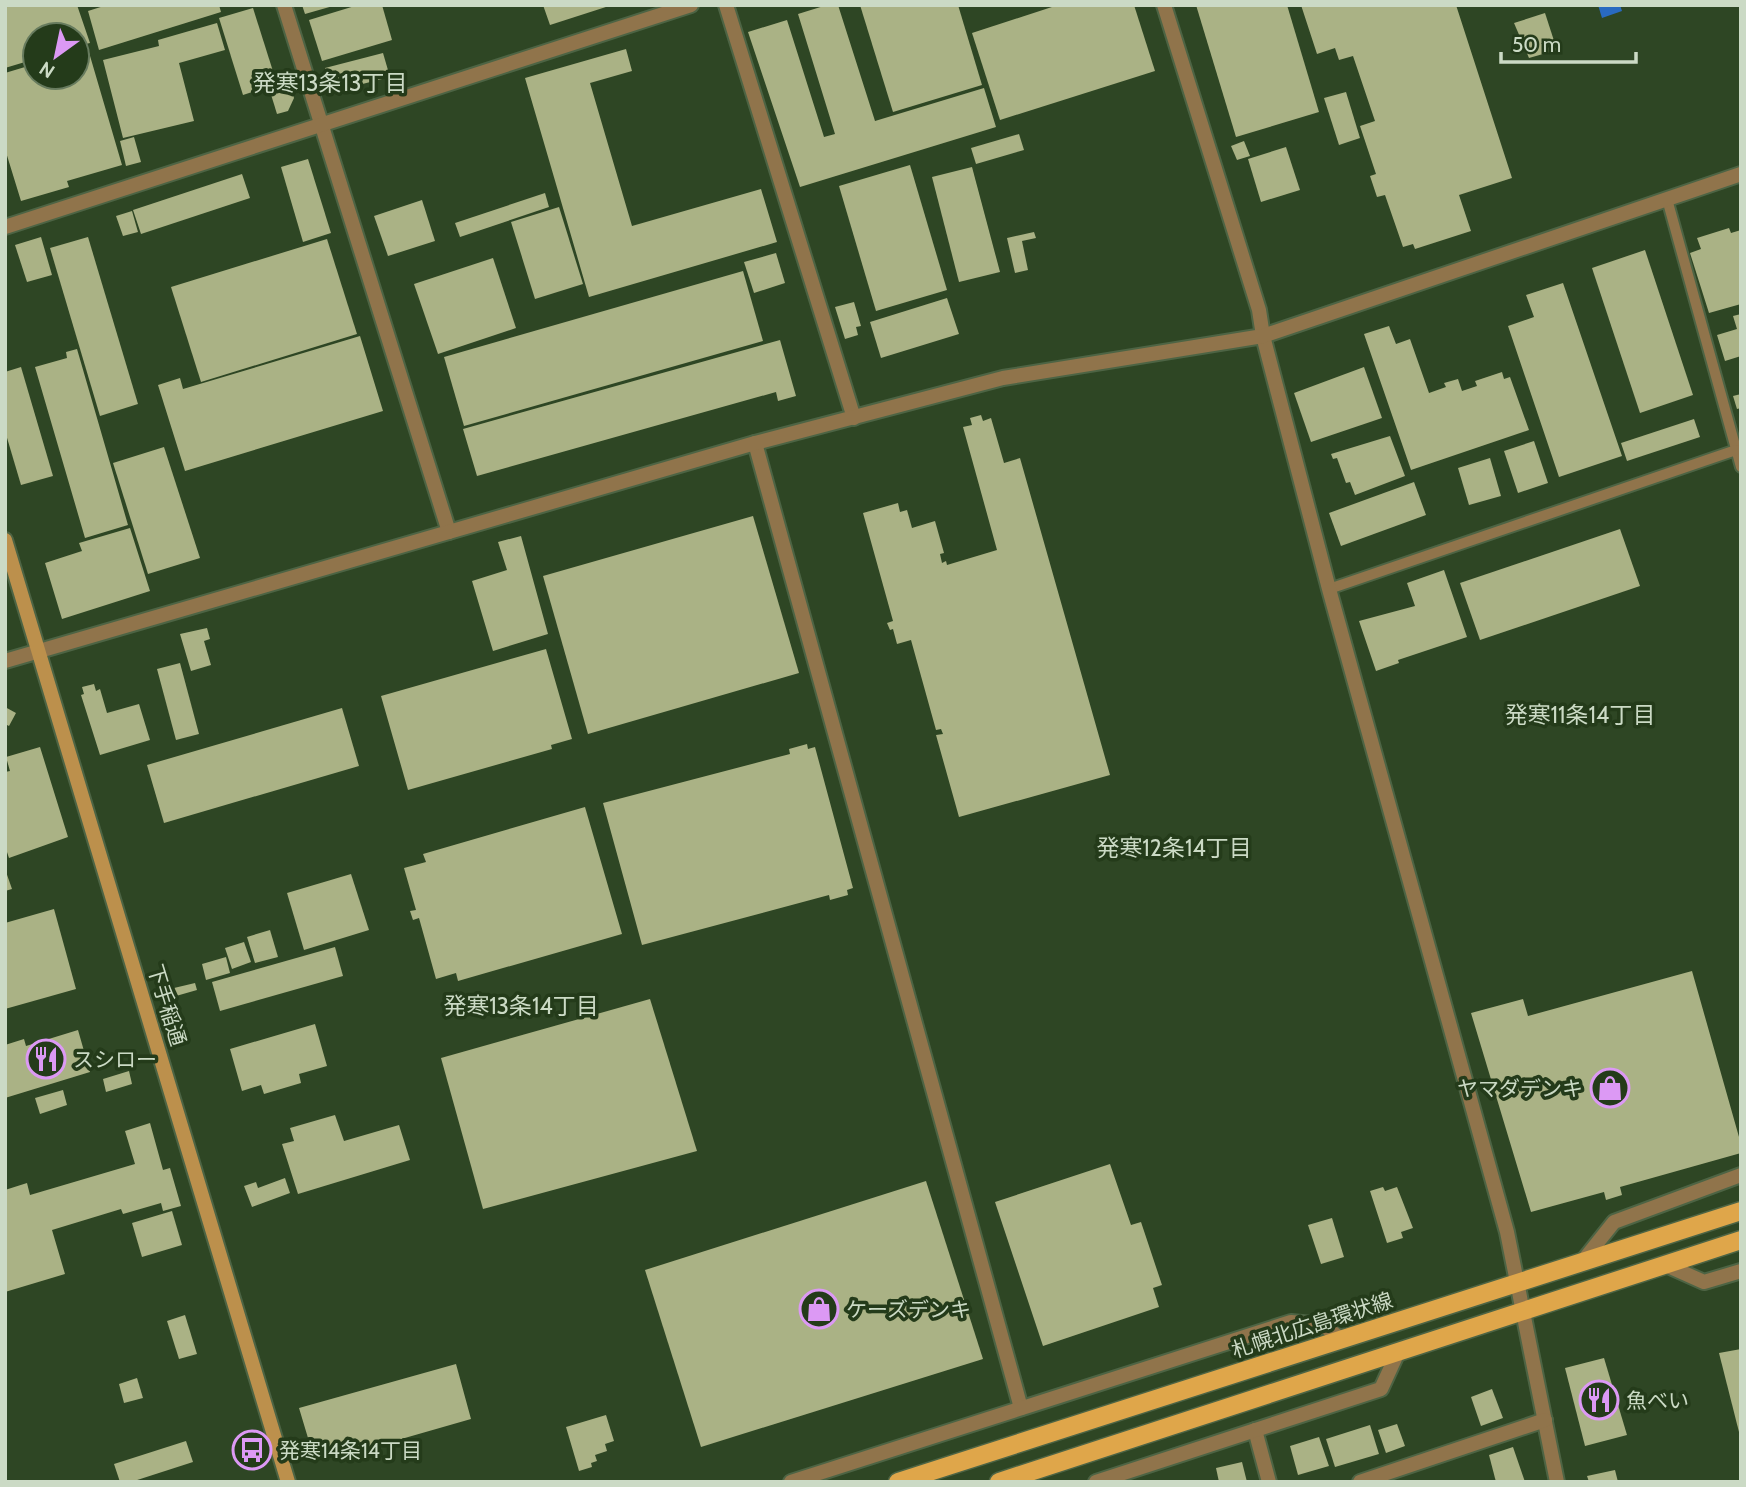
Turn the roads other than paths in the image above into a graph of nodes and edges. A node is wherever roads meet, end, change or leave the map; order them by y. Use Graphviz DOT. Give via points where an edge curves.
graph roads {
  1 [pos="284,5"];
  2 [pos="691,5"];
  3 [pos="726,5"];
  4 [pos="1164,5"];
  5 [pos="319,125"];
  6 [pos="1741,174"];
  7 [pos="1667,199"];
  8 [pos="5,227"];
  9 [pos="1263,336"];
  10 [pos="854,418"];
  11 [pos="755,443"];
  12 [pos="1736,450"];
  13 [pos="1741,467"];
  14 [pos="449,533"];
  15 [pos="5,540"];
  16 [pos="1329,589"];
  17 [pos="40,651"];
  18 [pos="5,661"];
  19 [pos="1741,1175"];
  20 [pos="1741,1211"];
  21 [pos="1741,1240"];
  22 [pos="1582,1262"];
  23 [pos="1666,1265"];
  24 [pos="1741,1271"];
  25 [pos="1517,1283"];
  26 [pos="1525,1311"];
  27 [pos="1341,1339"];
  28 [pos="1398,1352"];
  29 [pos="1021,1408"];
  30 [pos="1545,1420"];
  31 [pos="1255,1430"];
  32 [pos="288,1482"];
  33 [pos="791,1482"];
  34 [pos="898,1482"];
  35 [pos="999,1482"];
  36 [pos="1096,1482"];
  37 [pos="1269,1482"];
  38 [pos="1360,1482"];
  39 [pos="1558,1482"];
  1 -- 5 [label="street"];
  2 -- 5 [label="street"];
  3 -- 10 [label="street"];
  4 -- 9 [label="street" via="1259,310"];
  5 -- 8 [label="street"];
  5 -- 14 [label="street"];
  6 -- 7 [label="street"];
  7 -- 9 [label="street"];
  7 -- 12 [label="lane"];
  9 -- 10 [label="street" via="1003,378"];
  9 -- 16 [label="street"];
  10 -- 11 [label="street"];
  11 -- 14 [label="street"];
  11 -- 29 [label="street"];
  12 -- 13 [label="lane"];
  12 -- 16 [label="lane"];
  14 -- 17 [label="street"];
  15 -- 17 [label="main road, 下手稲通"];
  16 -- 25 [label="street" via="1507,1232"];
  17 -- 18 [label="street"];
  17 -- 32 [label="main road, 下手稲通"];
  19 -- 22 [label="street" via="1614,1222"];
  20 -- 22 [label="main road, 札幌北広島環状線"];
  21 -- 23 [label="main road"];
  22 -- 25 [label="main road, 札幌北広島環状線"];
  23 -- 24 [label="street" via="1704,1282"];
  23 -- 26 [label="main road"];
  25 -- 26 [label="street"];
  25 -- 27 [label="main road, 札幌北広島環状線"];
  26 -- 28 [label="main road"];
  26 -- 30 [label="street"];
  27 -- 29 [label="street" via="1323,1325 1291,1322"];
  27 -- 34 [label="main road, 札幌北広島環状線"];
  28 -- 31 [label="street" via="1381,1389"];
  28 -- 35 [label="main road"];
  29 -- 33 [label="street"];
  30 -- 38 [label="street"];
  30 -- 39 [label="street"];
  31 -- 36 [label="street"];
  31 -- 37 [label="street"];
}
